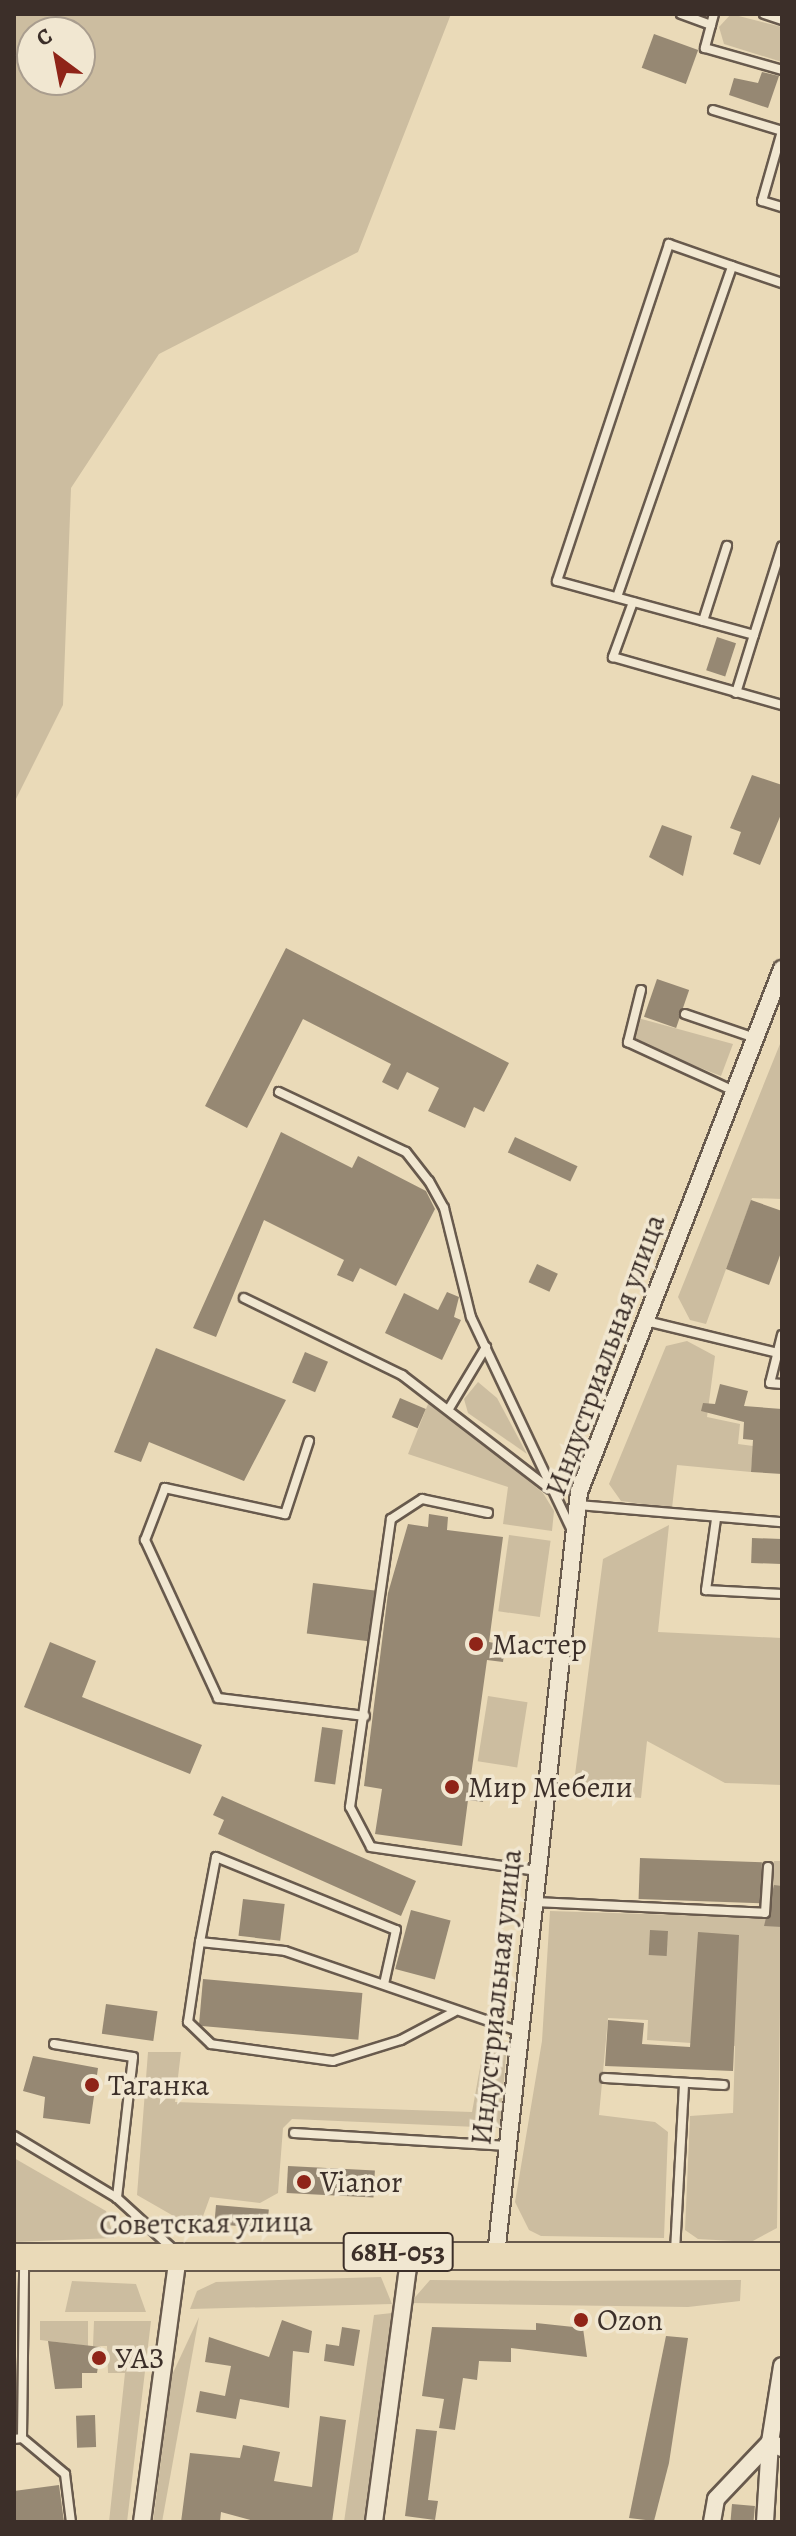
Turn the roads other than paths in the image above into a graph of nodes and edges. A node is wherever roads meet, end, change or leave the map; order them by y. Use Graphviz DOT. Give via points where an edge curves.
graph roads {
  1 [pos="681,14"];
  2 [pos="714,14"];
  3 [pos="764,14"];
  4 [pos="782,20"];
  5 [pos="711,25"];
  6 [pos="782,70"];
  7 [pos="713,110"];
  8 [pos="782,131"];
  9 [pos="782,207"];
  10 [pos="732,266"];
  11 [pos="782,283"];
  12 [pos="727,546"];
  13 [pos="782,546"];
  14 [pos="617,597"];
  15 [pos="633,602"];
  16 [pos="703,621"];
  17 [pos="754,635"];
  18 [pos="736,693"];
  19 [pos="782,705"];
  20 [pos="782,969"];
  21 [pos="641,990"];
  22 [pos="685,1014"];
  23 [pos="755,1038"];
  24 [pos="734,1091"];
  25 [pos="279,1092"];
  26 [pos="244,1298"];
  27 [pos="645,1321"];
  28 [pos="782,1335"];
  29 [pos="486,1347"];
  30 [pos="774,1352"];
  31 [pos="782,1384"];
  32 [pos="450,1407"];
  33 [pos="309,1441"];
  34 [pos="554,1492"];
  35 [pos="577,1505"];
  36 [pos="488,1513"];
  37 [pos="716,1519"];
  38 [pos="782,1522"];
  39 [pos="574,1535"];
  40 [pos="782,1594"];
  41 [pos="365,1716"];
  42 [pos="768,1867"];
  43 [pos="538,1871"];
  44 [pos="535,1902"];
  45 [pos="200,1942"];
  46 [pos="384,1984"];
  47 [pos="454,2012"];
  48 [pos="520,2033"];
  49 [pos="54,2044"];
  50 [pos="605,2078"];
  51 [pos="684,2083"];
  52 [pos="724,2085"];
  53 [pos="14,2128"];
  54 [pos="294,2133"];
  55 [pos="18,2138"];
  56 [pos="508,2146"];
  57 [pos="117,2198"];
  58 [pos="410,2252"];
  59 [pos="178,2255"];
  60 [pos="496,2255"];
  61 [pos="675,2256"];
  62 [pos="782,2256"];
  63 [pos="19,2257"];
  64 [pos="782,2366"];
  65 [pos="18,2438"];
  66 [pos="776,2445"];
  67 [pos="71,2522"];
  68 [pos="142,2522"];
  69 [pos="374,2522"];
  70 [pos="712,2522"];
  71 [pos="765,2522"];
  1 -- 5 [label="lane"];
  2 -- 5 [label="lane"];
  3 -- 4 [label="lane"];
  5 -- 6 [label="lane" via="705,48"];
  7 -- 8 [label="lane"];
  8 -- 9 [label="lane" via="762,201"];
  10 -- 11 [label="lane"];
  10 -- 14 [label="lane"];
  10 -- 14 [label="lane" via="669,244 557,581"];
  12 -- 16 [label="lane"];
  13 -- 17 [label="lane"];
  14 -- 15 [label="lane"];
  15 -- 16 [label="lane"];
  15 -- 18 [label="lane" via="613,657"];
  16 -- 17 [label="lane"];
  17 -- 18 [label="lane"];
  18 -- 19 [label="lane"];
  20 -- 23 [label="street, Индустриальная улица"];
  21 -- 24 [label="lane" via="628,1042"];
  22 -- 23 [label="lane"];
  23 -- 24 [label="street, Индустриальная улица"];
  24 -- 27 [label="street, Индустриальная улица"];
  25 -- 29 [label="lane" via="414,1161 444,1208 471,1317"];
  26 -- 32 [label="lane" via="402,1375"];
  27 -- 30 [label="lane"];
  27 -- 35 [label="street, Индустриальная улица"];
  28 -- 30 [label="lane"];
  29 -- 32 [label="lane"];
  29 -- 34 [label="lane"];
  30 -- 31 [label="lane" via="770,1383"];
  32 -- 34 [label="lane"];
  33 -- 41 [label="lane" via="285,1514 165,1488 145,1540 218,1698"];
  34 -- 39 [label="lane"];
  35 -- 37 [label="lane"];
  35 -- 39 [label="street, Индустриальная улица"];
  36 -- 41 [label="lane" via="422,1499 391,1519"];
  37 -- 38 [label="lane"];
  37 -- 40 [label="lane" via="706,1590"];
  39 -- 43 [label="street, Индустриальная улица"];
  41 -- 43 [label="lane" via="350,1807 371,1847"];
  42 -- 44 [label="lane" via="765,1913"];
  43 -- 44 [label="street, Индустриальная улица"];
  44 -- 48 [label="street, Индустриальная улица"];
  45 -- 46 [label="lane" via="285,1951"];
  45 -- 46 [label="lane" via="216,1857 396,1930"];
  45 -- 47 [label="lane" via="188,2022 211,2044 333,2061 401,2040"];
  46 -- 47 [label="lane"];
  47 -- 48 [label="lane"];
  48 -- 56 [label="street, Индустриальная улица"];
  49 -- 57 [label="lane" via="133,2057"];
  50 -- 51 [label="lane"];
  51 -- 52 [label="lane"];
  51 -- 61 [label="lane"];
  53 -- 55 [label="lane"];
  54 -- 56 [label="lane"];
  55 -- 57 [label="lane"];
  56 -- 60 [label="street, Индустриальная улица"];
  57 -- 59 [label="lane"];
  58 -- 59 [label="main road, Советская улица / 68Н-053"];
  58 -- 60 [label="main road, Советская улица / 68Н-053"];
  58 -- 69 [label="street"];
  59 -- 63 [label="main road, Советская улица / 68Н-053"];
  59 -- 68 [label="street"];
  60 -- 61 [label="main road, Советская улица / 68Н-053"];
  61 -- 62 [label="main road, Советская улица / 68Н-053"];
  63 -- 65 [label="lane"];
  64 -- 66 [label="street"];
  65 -- 67 [label="lane" via="65,2474"];
  66 -- 70 [label="street" via="716,2499"];
  66 -- 71 [label="street"];
}
